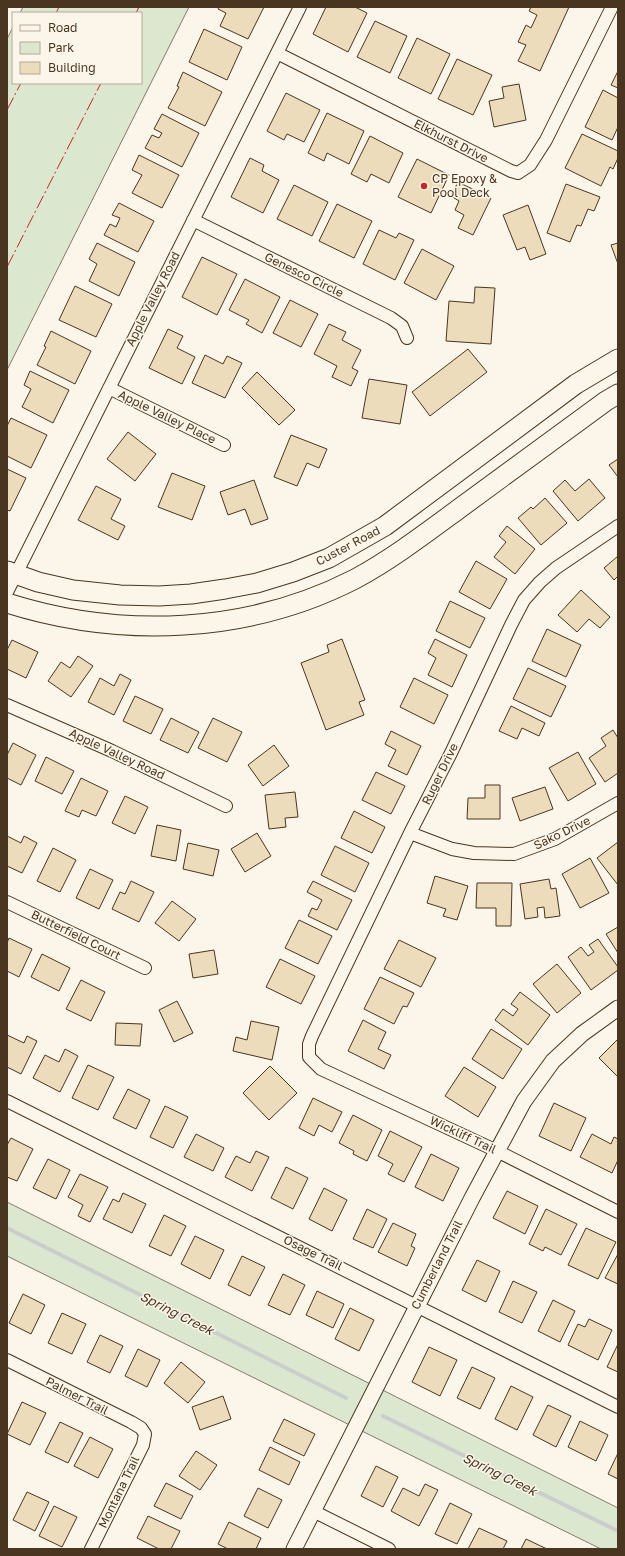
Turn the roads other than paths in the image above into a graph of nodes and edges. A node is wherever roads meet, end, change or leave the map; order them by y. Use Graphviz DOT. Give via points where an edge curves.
graph roads {
  1 [pos="300,7"];
  2 [pos="612,7"];
  3 [pos="277,54"];
  4 [pos="193,220"];
  5 [pos="407,338"];
  6 [pos="618,359"];
  7 [pos="109,388"];
  8 [pos="618,394"];
  9 [pos="224,445"];
  10 [pos="618,526"];
  11 [pos="11,573"];
  12 [pos="257,583"];
  13 [pos="7,592"];
  14 [pos="7,603"];
  15 [pos="266,612"];
  16 [pos="7,705"];
  17 [pos="618,803"];
  18 [pos="226,806"];
  19 [pos="410,833"];
  20 [pos="7,902"];
  21 [pos="144,968"];
  22 [pos="618,1008"];
  23 [pos="309,1057"];
  24 [pos="7,1101"];
  25 [pos="497,1151"];
  26 [pos="618,1212"];
  27 [pos="417,1305"];
  28 [pos="7,1360"];
  29 [pos="618,1407"];
  30 [pos="145,1434"];
  31 [pos="313,1511"];
  32 [pos="91,1549"];
  33 [pos="294,1549"];
  34 [pos="389,1549"];
  1 -- 3 [label="street, Apple Valley Road"];
  2 -- 3 [label="street, Elkhurst Drive" via="546,140 530,165 518,173"];
  3 -- 4 [label="street, Apple Valley Road"];
  4 -- 5 [label="street, Genesco Circle" via="391,318 402,326"];
  4 -- 7 [label="street, Apple Valley Road"];
  6 -- 12 [label="main road, Custer Road" via="576,384 384,526 329,558"];
  7 -- 9 [label="street, Apple Valley Place"];
  7 -- 11 [label="street, Apple Valley Road"];
  8 -- 15 [label="main road" via="382,563 330,590"];
  10 -- 19 [label="street, Ruger Drive" via="556,568 524,600"];
  11 -- 12 [label="main road, Custer Road" via="73,590 120,596 191,594"];
  11 -- 13 [label="street, Apple Valley Road"];
  12 -- 15 [label="main road"];
  14 -- 15 [label="main road" via="57,616 122,626 197,625"];
  16 -- 18 [label="street, Apple Valley Road" via="112,751"];
  17 -- 19 [label="street, Sako Drive" via="555,839 514,854 466,852"];
  19 -- 23 [label="street, Ruger Drive" via="312,1036"];
  20 -- 21 [label="street, Butterfield Court"];
  22 -- 25 [label="street, Cumberland Trail" via="592,1026 553,1061 524,1101"];
  23 -- 25 [label="street, Wickliff Trail" via="321,1069"];
  24 -- 27 [label="street, Osage Trail"];
  25 -- 26 [label="street, Wickliff Trail"];
  25 -- 27 [label="street, Cumberland Trail"];
  27 -- 29 [label="street, Osage Trail"];
  27 -- 31 [label="street, Cumberland Trail"];
  28 -- 30 [label="street, Palmer Trail" via="131,1422"];
  30 -- 32 [label="street, Montana Trail" via="143,1445"];
  31 -- 33 [label="street, Cumberland Trail"];
  31 -- 34 [label="street"];
}
